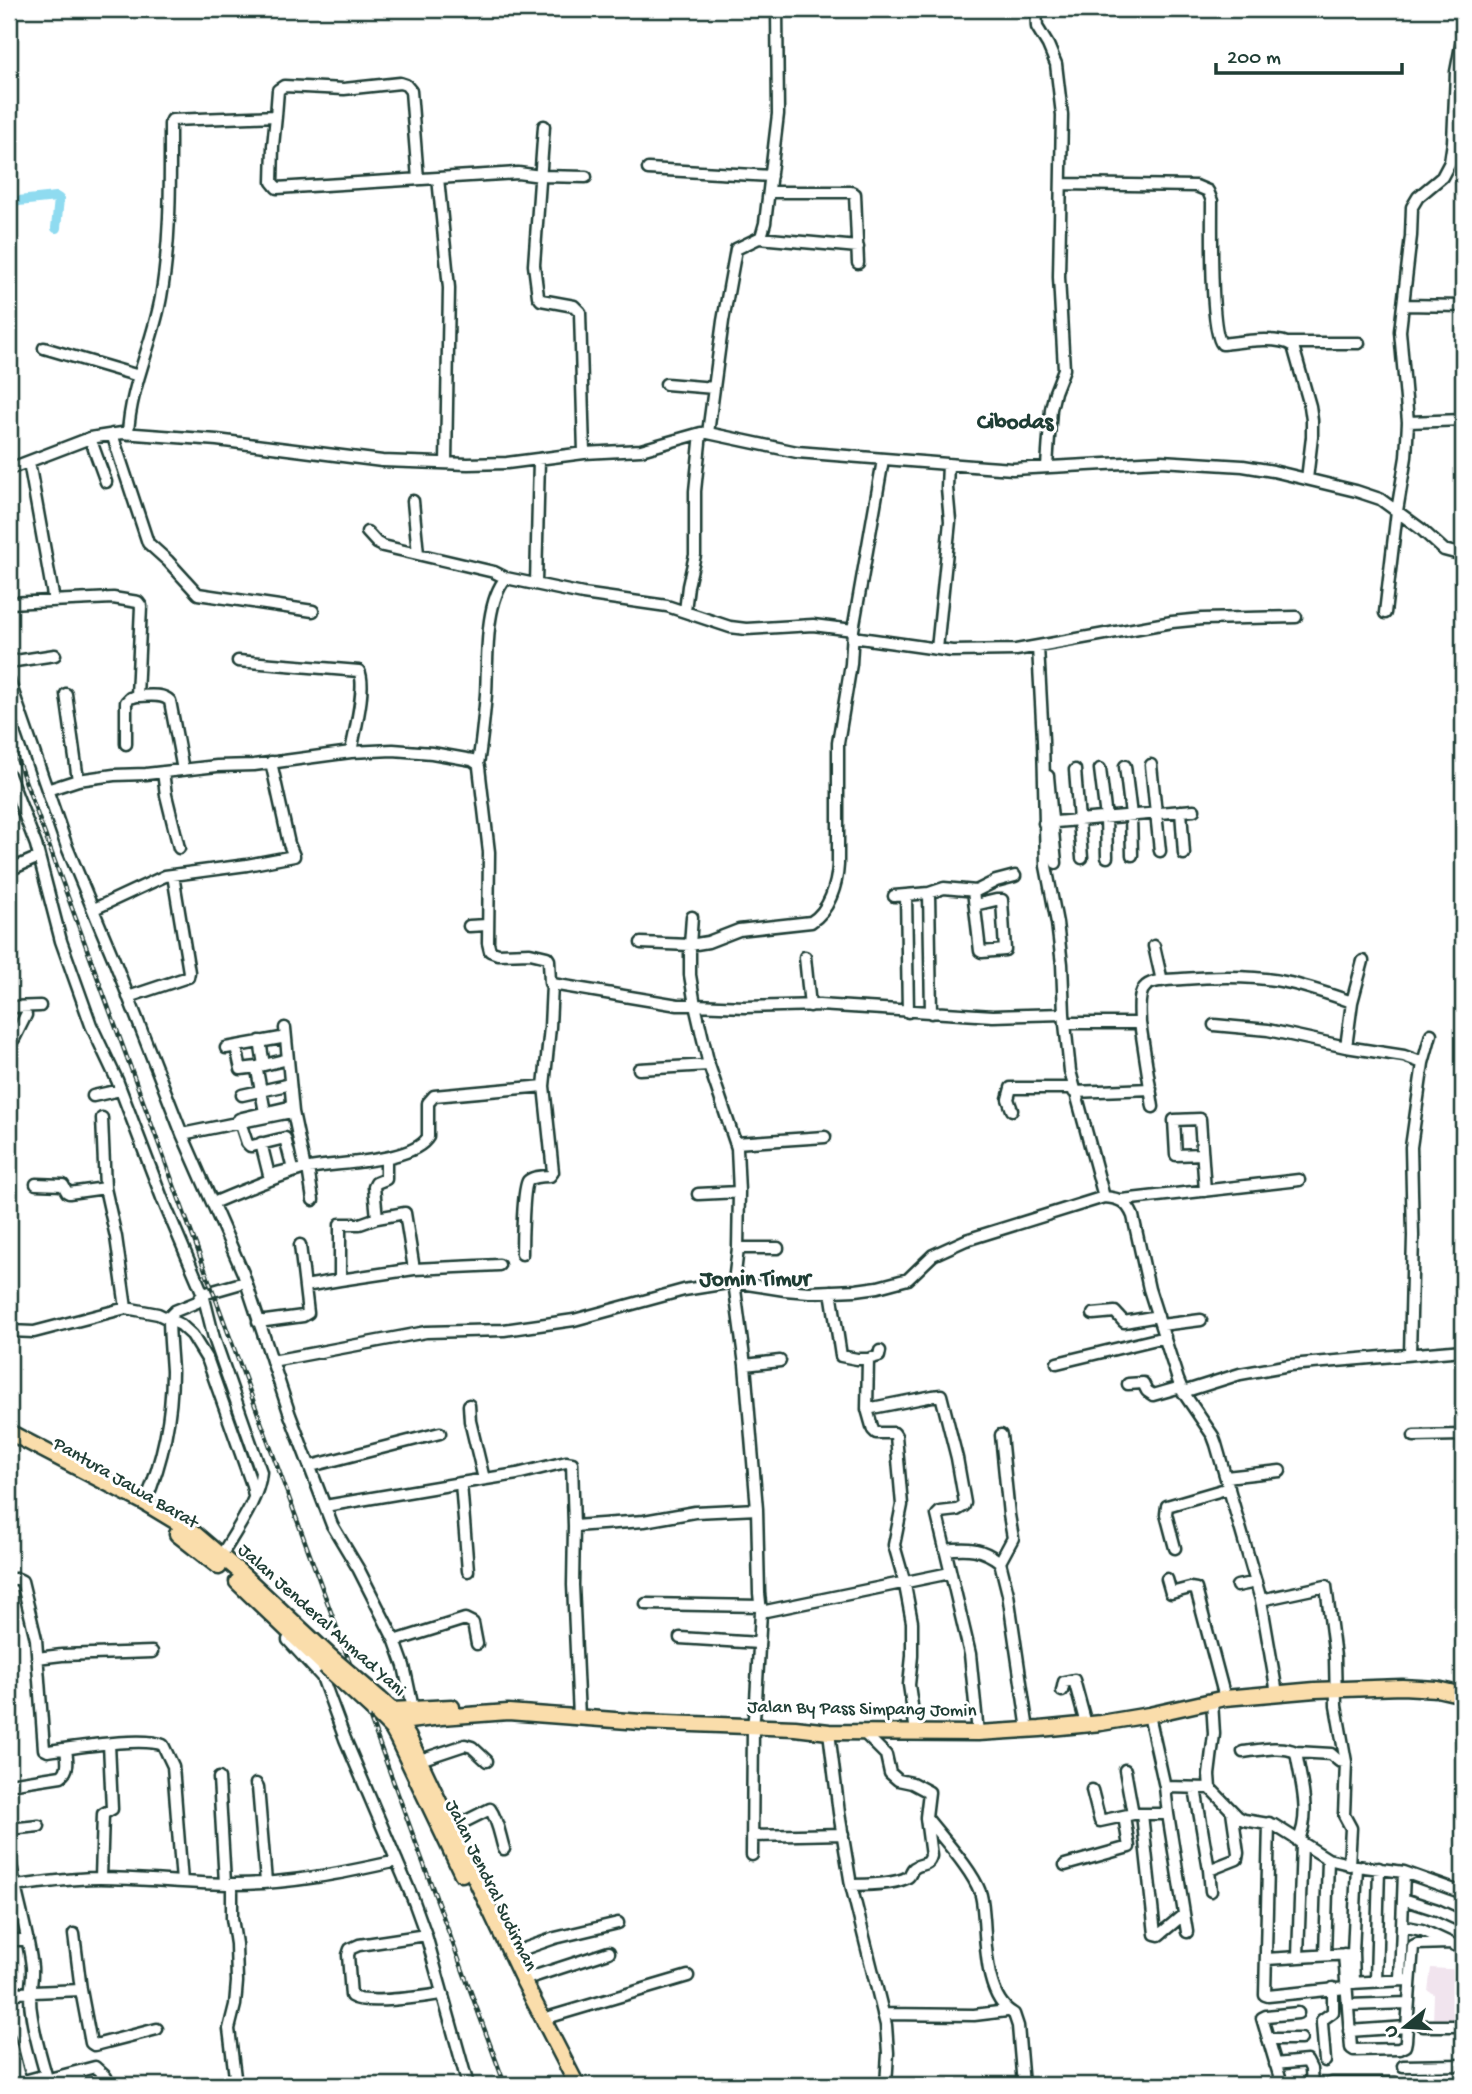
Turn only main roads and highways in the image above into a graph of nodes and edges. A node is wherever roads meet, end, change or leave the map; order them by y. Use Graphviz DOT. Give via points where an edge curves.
graph roads {
  1 [pos="9,1432"];
  2 [pos="9,1442"];
  3 [pos="218,1560"];
  4 [pos="238,1579"];
  5 [pos="1463,1695"];
  6 [pos="376,1704"];
  7 [pos="508,1712"];
  8 [pos="405,1715"];
  9 [pos="441,1717"];
  10 [pos="409,1738"];
  11 [pos="567,2085"];
  12 [pos="577,2085"];
  1 -- 3 [label="highway, Jalan Jenderal Ahmad Yani" via="193,1532"];
  2 -- 3 [label="highway, Pantura Jawa Barat" via="156,1520"];
  3 -- 4 [label="highway, Pantura Jawa Barat"];
  4 -- 6 [label="highway, Jalan Jenderal Ahmad Yani, bridge"];
  5 -- 7 [label="highway, Jalan By Pass Simpang Jomin" via="1410,1687 1277,1693 1086,1724 978,1732 829,1732"];
  6 -- 8 [label="highway, Jalan Jenderal Ahmad Yani"];
  6 -- 11 [label="highway, Jalan Jendral Sudirman" via="402,1747"];
  7 -- 8 [label="highway, Jalan By Pass Simpang Jomin" via="479,1707"];
  7 -- 9 [label="highway, Jalan By Pass Simpang Jomin"];
  8 -- 9 [label="highway, Jalan By Pass Simpang Jomin"];
  8 -- 10 [label="highway, Jalan Jenderal Ahmad Yani"];
  9 -- 10 [label="highway" via="418,1727"];
  10 -- 12 [label="highway, Jalan Jenderal Ahmad Yani"];
}
